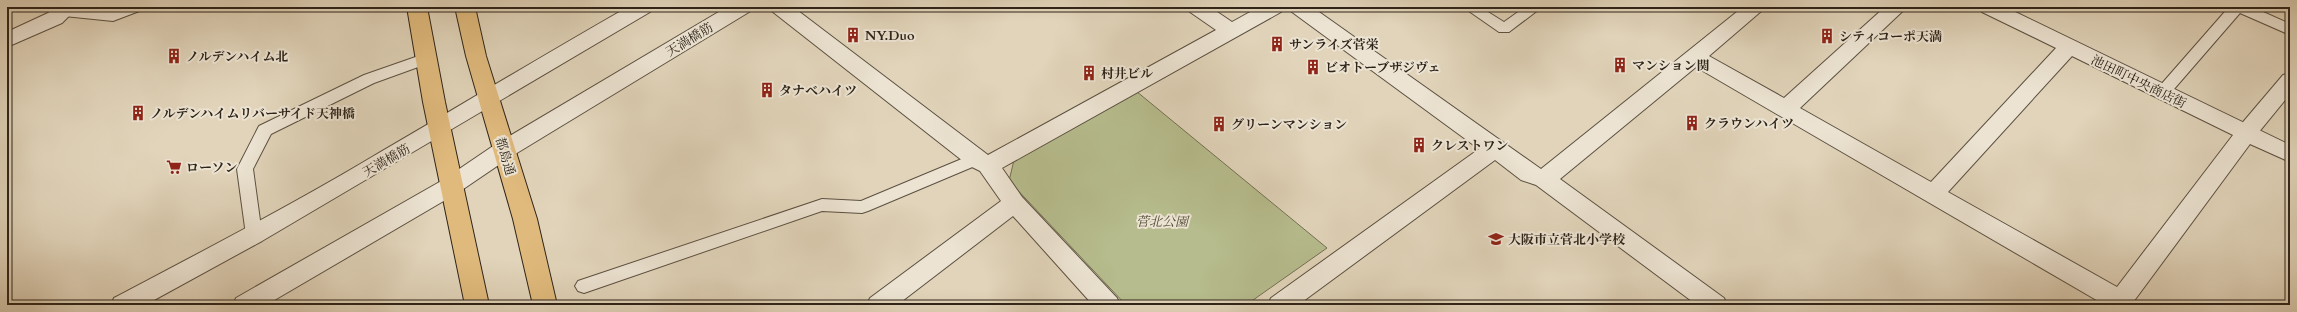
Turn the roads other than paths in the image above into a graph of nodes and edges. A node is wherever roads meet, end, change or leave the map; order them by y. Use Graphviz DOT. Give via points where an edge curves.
graph roads {
  1 [pos="137,7"];
  2 [pos="417,7"];
  3 [pos="465,7"];
  4 [pos="643,7"];
  5 [pos="742,7"];
  6 [pos="780,7"];
  7 [pos="1198,7"];
  8 [pos="1274,7"];
  9 [pos="1299,7"];
  10 [pos="1470,7"];
  11 [pos="1535,7"];
  12 [pos="1756,7"];
  13 [pos="1896,7"];
  14 [pos="1989,7"];
  15 [pos="2237,7"];
  16 [pos="2240,7"];
  17 [pos="66,9"];
  18 [pos="2024,14"];
  19 [pos="2290,30"];
  20 [pos="1231,31"];
  21 [pos="7,40"];
  22 [pos="2069,47"];
  23 [pos="1695,57"];
  24 [pos="427,58"];
  25 [pos="2290,80"];
  26 [pos="2163,92"];
  27 [pos="490,99"];
  28 [pos="1785,109"];
  29 [pos="439,129"];
  30 [pos="2246,133"];
  31 [pos="1495,149"];
  32 [pos="504,150"];
  33 [pos="2290,154"];
  34 [pos="982,162"];
  35 [pos="1544,179"];
  36 [pos="451,186"];
  37 [pos="1933,194"];
  38 [pos="1014,203"];
  39 [pos="254,235"];
  40 [pos="584,286"];
  41 [pos="2119,303"];
  42 [pos="123,305"];
  43 [pos="245,305"];
  44 [pos="476,305"];
  45 [pos="545,305"];
  46 [pos="879,305"];
  47 [pos="1108,305"];
  48 [pos="1280,305"];
  49 [pos="1715,305"];
  1 -- 17 [label="lane" via="113,16"];
  2 -- 24 [label="main road"];
  3 -- 27 [label="main road, 都島通" via="476,56"];
  4 -- 27 [label="street, 天満橋筋" via="544,64"];
  5 -- 32 [label="street, 天満橋筋"];
  6 -- 34 [label="street"];
  7 -- 20 [label="street"];
  8 -- 20 [label="street"];
  9 -- 31 [label="street"];
  10 -- 11 [label="lane" via="1504,29"];
  12 -- 23 [label="street"];
  13 -- 28 [label="street"];
  14 -- 18 [label="street, 池田町中央商店街"];
  15 -- 26 [label="lane"];
  16 -- 19 [label="lane"];
  17 -- 21 [label="street" via="55,18"];
  18 -- 22 [label="street, 池田町中央商店街"];
  20 -- 34 [label="street"];
  22 -- 26 [label="street, 池田町中央商店街"];
  22 -- 37 [label="street"];
  23 -- 28 [label="street"];
  23 -- 35 [label="street"];
  24 -- 29 [label="main road"];
  24 -- 39 [label="lane" via="369,79 265,130 245,169"];
  25 -- 30 [label="street"];
  26 -- 30 [label="street, 池田町中央商店街"];
  27 -- 29 [label="street, 天満橋筋"];
  27 -- 32 [label="main road, 都島通"];
  28 -- 37 [label="street"];
  29 -- 36 [label="main road"];
  29 -- 39 [label="street, 天満橋筋"];
  30 -- 33 [label="street, 池田町中央商店街"];
  30 -- 41 [label="street"];
  31 -- 35 [label="street" via="1529,174"];
  31 -- 48 [label="street"];
  32 -- 36 [label="street, 天満橋筋"];
  32 -- 45 [label="main road, 都島通" via="525,219"];
  34 -- 38 [label="street"];
  34 -- 40 [label="lane" via="862,207 822,205"];
  35 -- 49 [label="street"];
  36 -- 43 [label="street, 天満橋筋"];
  36 -- 44 [label="main road"];
  37 -- 41 [label="street"];
  38 -- 46 [label="street"];
  38 -- 47 [label="street"];
  39 -- 42 [label="street, 天満橋筋"];
}
